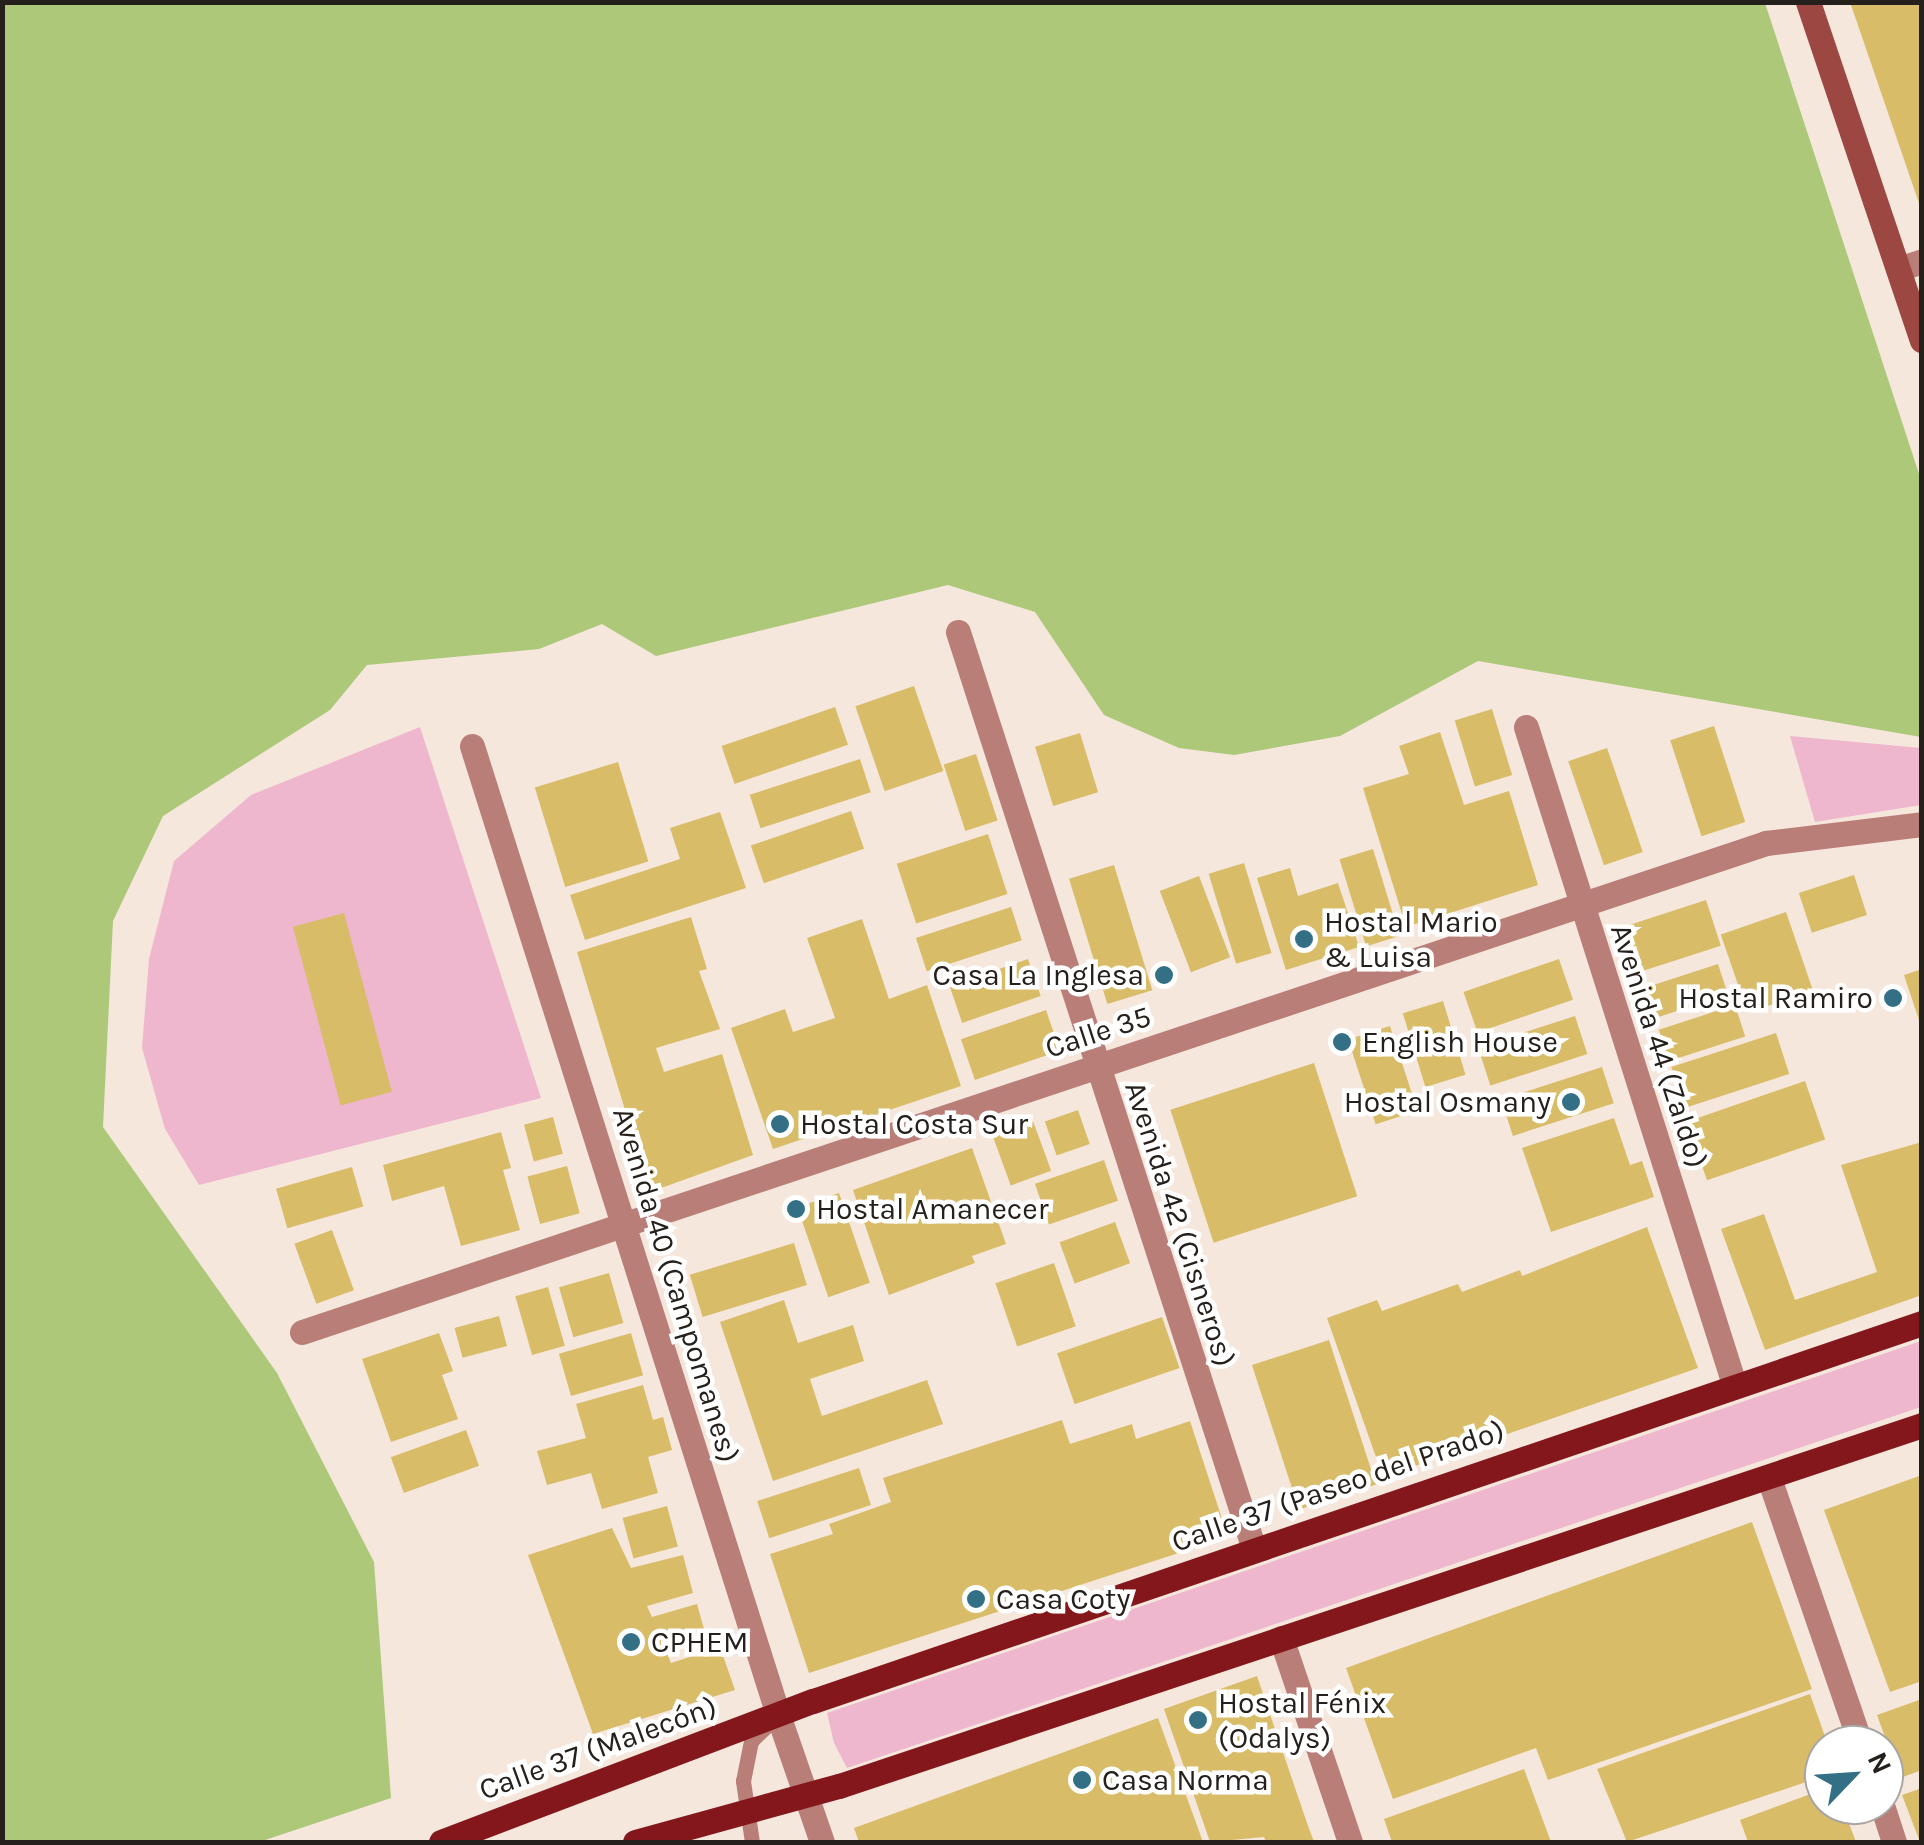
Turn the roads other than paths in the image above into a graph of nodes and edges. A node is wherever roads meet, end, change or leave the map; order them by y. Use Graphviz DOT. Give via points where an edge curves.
graph roads {
  1 [pos="1808,2"];
  2 [pos="1910,265"];
  3 [pos="1922,340"];
  4 [pos="958,632"];
  5 [pos="1526,728"];
  6 [pos="472,746"];
  7 [pos="1922,824"];
  8 [pos="1579,904"];
  9 [pos="1094,1068"];
  10 [pos="623,1222"];
  11 [pos="1922,1323"];
  12 [pos="302,1332"];
  13 [pos="1734,1384"];
  14 [pos="1922,1425"];
  15 [pos="1770,1478"];
  16 [pos="1254,1549"];
  17 [pos="1280,1638"];
  18 [pos="778,1715"];
  19 [pos="1854,1725"];
  20 [pos="805,1794"];
  21 [pos="744,1808"];
  22 [pos="646,1841"];
  23 [pos="440,1842"];
  24 [pos="754,1842"];
  25 [pos="822,1842"];
  26 [pos="1350,1842"];
  1 -- 2 [label="main road"];
  2 -- 3 [label="main road"];
  4 -- 9 [label="street, Avenida 42 (Cisneros)"];
  5 -- 8 [label="street, Avenida 44 (Zaldo)"];
  6 -- 10 [label="street, Avenida 40 (Campomanes)"];
  7 -- 8 [label="street, Calle 35" via="1766,843"];
  8 -- 9 [label="street, Calle 35"];
  8 -- 13 [label="street, Avenida 44 (Zaldo)"];
  9 -- 10 [label="street, Calle 35"];
  9 -- 16 [label="street, Avenida 42 (Cisneros)"];
  10 -- 12 [label="street, Calle 35"];
  10 -- 18 [label="street, Avenida 40 (Campomanes)"];
  11 -- 13 [label="main road, Calle 37 (Paseo del Prado)"];
  13 -- 16 [label="main road, Calle 37 (Paseo del Prado)"];
  14 -- 15 [label="main road"];
  15 -- 17 [label="main road"];
  15 -- 19 [label="street"];
  16 -- 18 [label="main road, Calle 37 (Paseo del Prado)"];
  17 -- 20 [label="main road"];
  17 -- 26 [label="street"];
  18 -- 20 [label="street, Avenida 40 (Campomanes)"];
  18 -- 21 [label="lane" via="752,1741"];
  18 -- 23 [label="main road, Calle 37 (Malecón)"];
  20 -- 21 [label="main road"];
  20 -- 25 [label="street, Avenida 40 (Campomanes)"];
  21 -- 22 [label="main road"];
  21 -- 24 [label="lane"];
}
